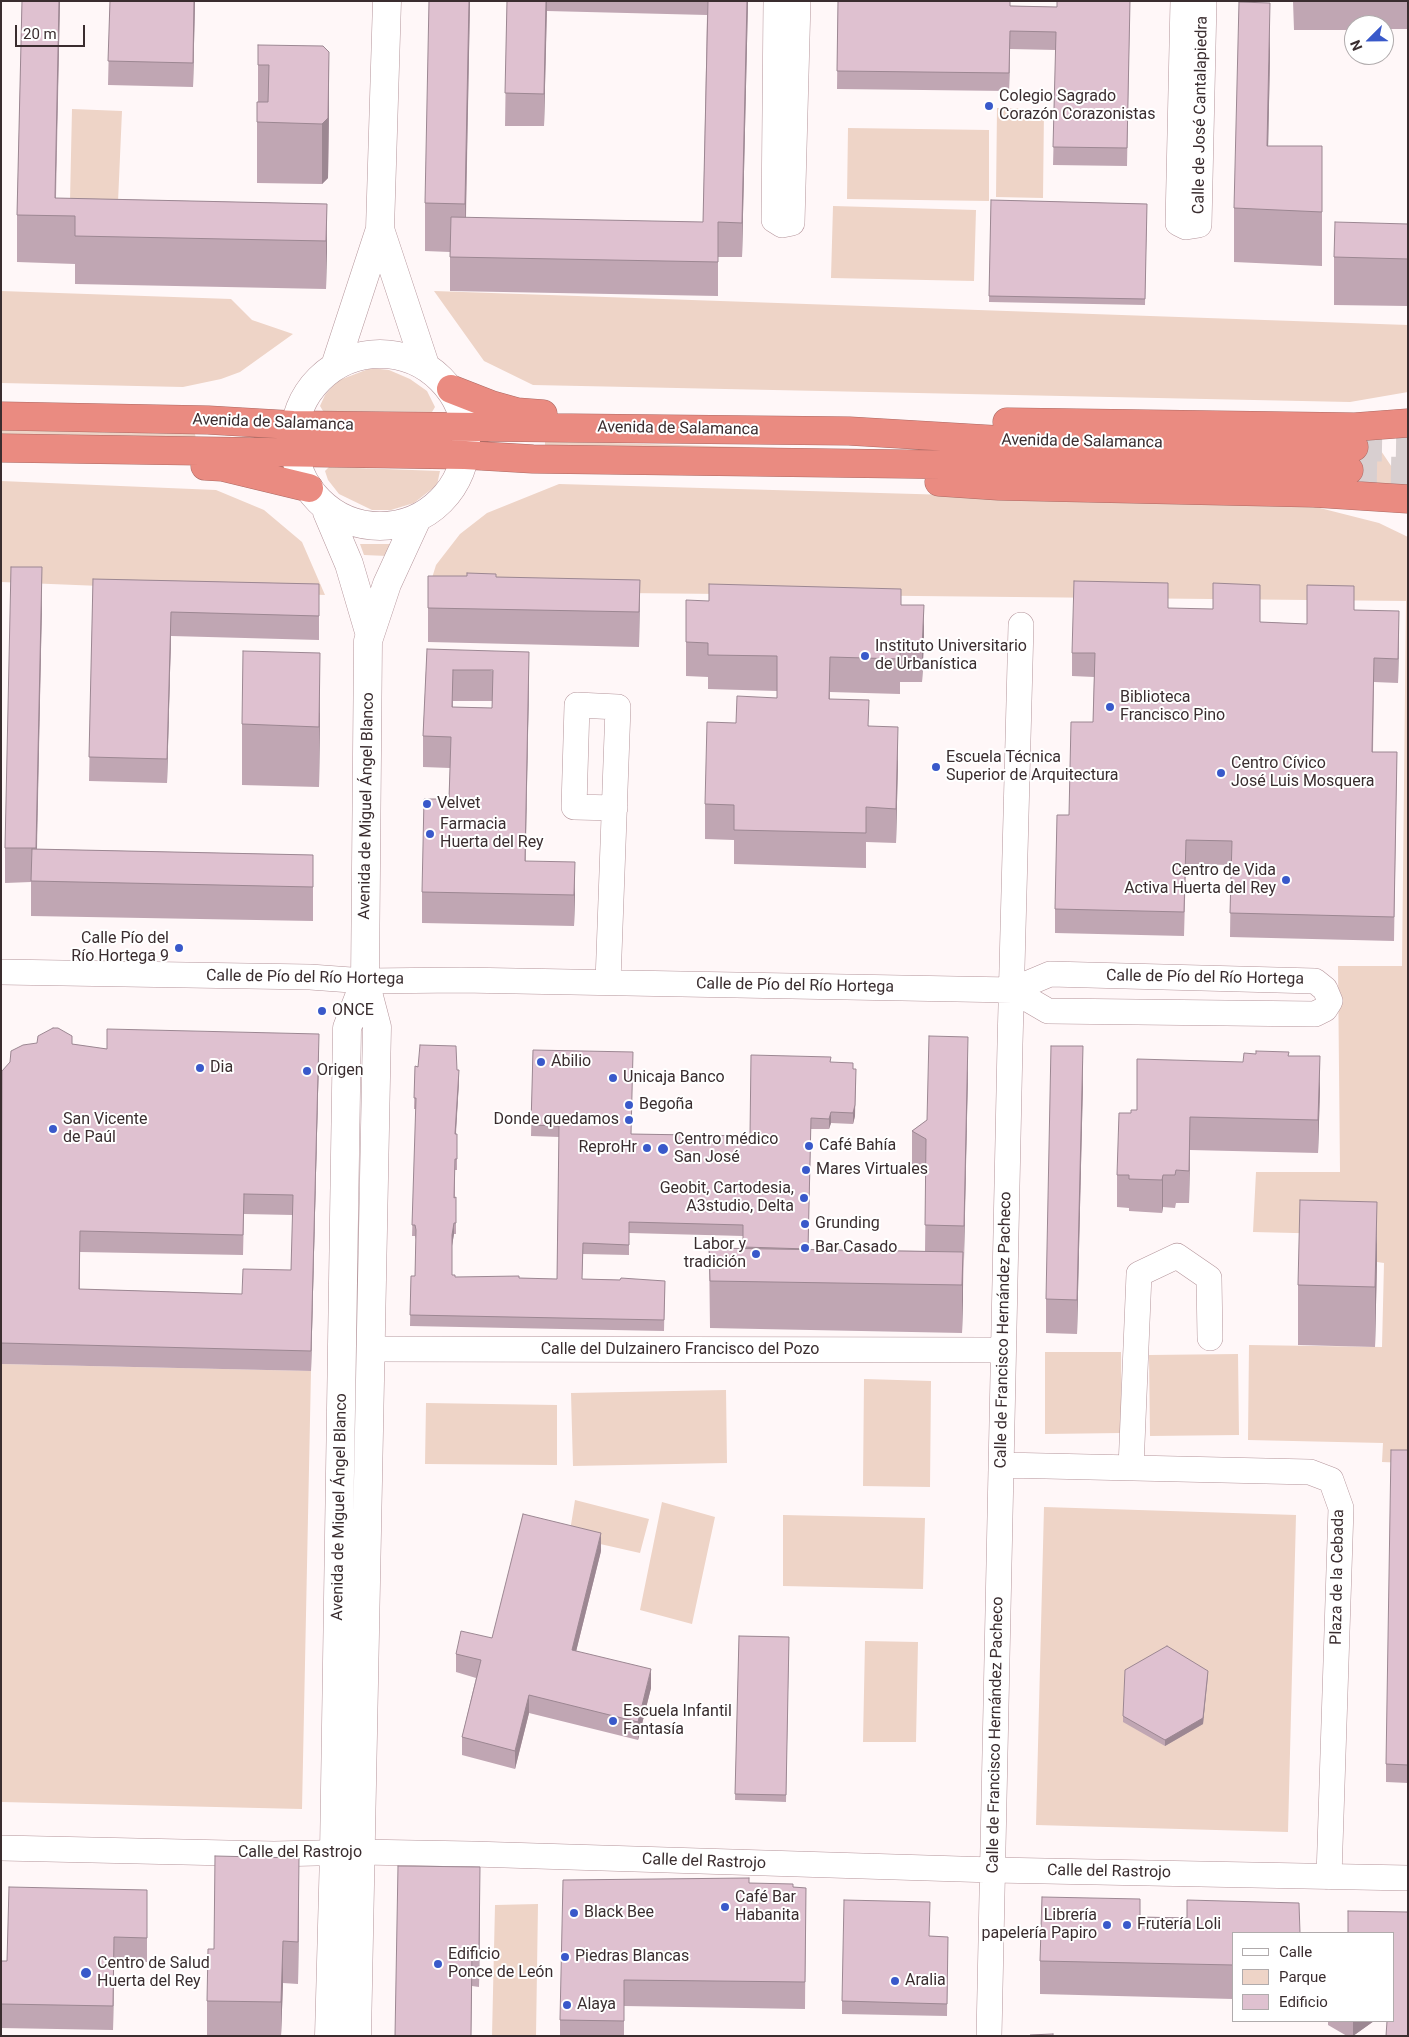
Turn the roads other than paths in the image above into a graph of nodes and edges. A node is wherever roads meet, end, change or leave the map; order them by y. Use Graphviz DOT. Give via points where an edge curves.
graph roads {
  1 [pos="387,1"];
  2 [pos="776,1"];
  3 [pos="798,1"];
  4 [pos="1183,1"];
  5 [pos="1204,1"];
  6 [pos="380,230"];
  7 [pos="336,363"];
  8 [pos="425,365"];
  9 [pos="451,389"];
  10 [pos="1,416"];
  11 [pos="1408,423"];
  12 [pos="293,426"];
  13 [pos="566,427"];
  14 [pos="466,428"];
  15 [pos="849,432"];
  16 [pos="1,448"];
  17 [pos="166,452"];
  18 [pos="293,454"];
  19 [pos="465,455"];
  20 [pos="850,464"];
  21 [pos="309,488"];
  22 [pos="1408,499"];
  23 [pos="327,512"];
  24 [pos="416,521"];
  25 [pos="1021,625"];
  26 [pos="369,632"];
  27 [pos="614,808"];
  28 [pos="1,972"];
  29 [pos="365,981"];
  30 [pos="608,982"];
  31 [pos="1012,990"];
  32 [pos="1210,1338"];
  33 [pos="370,1349"];
  34 [pos="990,1350"];
  35 [pos="1002,1465"];
  36 [pos="1131,1468"];
  37 [pos="1,1848"];
  38 [pos="347,1853"];
  39 [pos="993,1870"];
  40 [pos="1329,1877"];
  41 [pos="1408,1878"];
  42 [pos="328,2036"];
  43 [pos="356,2036"];
  44 [pos="989,2036"];
  1 -- 6 [label="street"];
  2 -- 3 [label="street" via="774,220 782,226 792,223"];
  4 -- 5 [label="street, Calle de José Cantalapiedra" via="1178,223 1186,227 1199,225"];
  6 -- 7 [label="street"];
  6 -- 8 [label="street"];
  7 -- 8 [label="street" via="374,352 396,354"];
  7 -- 12 [label="street" via="308,390"];
  8 -- 9 [label="street"];
  9 -- 13 [label="highway" via="517,412 550,416"];
  9 -- 14 [label="street"];
  10 -- 12 [label="highway, Avenida de Salamanca" via="208,420"];
  11 -- 15 [label="highway" via="1354,427 899,421"];
  12 -- 14 [label="highway, Avenida de Salamanca"];
  12 -- 18 [label="street"];
  13 -- 14 [label="highway, Avenida de Salamanca"];
  13 -- 15 [label="highway, Avenida de Salamanca"];
  14 -- 19 [label="street"];
  15 -- 20 [label="highway, Avenida de Salamanca" via="1352,458"];
  16 -- 17 [label="highway, Avenida de Salamanca"];
  17 -- 18 [label="highway, Avenida de Salamanca"];
  17 -- 21 [label="highway" via="207,466"];
  18 -- 19 [label="highway, Avenida de Salamanca"];
  18 -- 21 [label="street, Avenida de Miguel Ángel Blanco"];
  19 -- 20 [label="highway, Avenida de Salamanca" via="525,459"];
  19 -- 24 [label="street" via="453,490"];
  20 -- 22 [label="highway" via="923,481 999,486 1314,492"];
  21 -- 23 [label="street, Avenida de Miguel Ángel Blanco"];
  23 -- 24 [label="street" via="344,520 378,527"];
  23 -- 26 [label="street, Avenida de Miguel Ángel Blanco" via="349,564"];
  24 -- 26 [label="street, Avenida de Miguel Ángel Blanco"];
  25 -- 31 [label="street, Calle de Francisco Hernández Pacheco"];
  26 -- 29 [label="street, Avenida de Miguel Ángel Blanco"];
  27 -- 30 [label="street"];
  28 -- 29 [label="street, Calle de Pío del Río Hortega" via="310,977"];
  29 -- 30 [label="street, Calle de Pío del Río Hortega"];
  29 -- 33 [label="street, Avenida de Miguel Ángel Blanco" via="378,1027"];
  29 -- 38 [label="street, Avenida de Miguel Ángel Blanco" via="347,1028"];
  30 -- 31 [label="street, Calle de Pío del Río Hortega"];
  31 -- 31 [label="street, Calle de Pío del Río Hortega" via="1048,1011 1315,1014 1325,1009 1330,1001 1325,989 1315,981 1050,974"];
  31 -- 35 [label="street, Calle de Francisco Hernández Pacheco"];
  32 -- 36 [label="street" via="1209,1278 1177,1256 1139,1274"];
  33 -- 34 [label="street, Calle del Dulzainero Francisco del Pozo"];
  33 -- 38 [label="street, Avenida de Miguel Ángel Blanco"];
  35 -- 36 [label="street, Plaza de la Cebada"];
  35 -- 39 [label="street, Calle de Francisco Hernández Pacheco"];
  36 -- 40 [label="street, Plaza de la Cebada" via="1310,1472 1331,1480 1341,1508"];
  37 -- 38 [label="street, Calle del Rastrojo"];
  38 -- 39 [label="street, Calle del Rastrojo"];
  38 -- 42 [label="street, Avenida de Miguel Ángel Blanco"];
  38 -- 43 [label="street, Avenida de Miguel Ángel Blanco"];
  39 -- 40 [label="street, Calle del Rastrojo"];
  39 -- 44 [label="street, Calle de Francisco Hernández Pacheco"];
  40 -- 41 [label="street, Calle del Rastrojo"];
}
